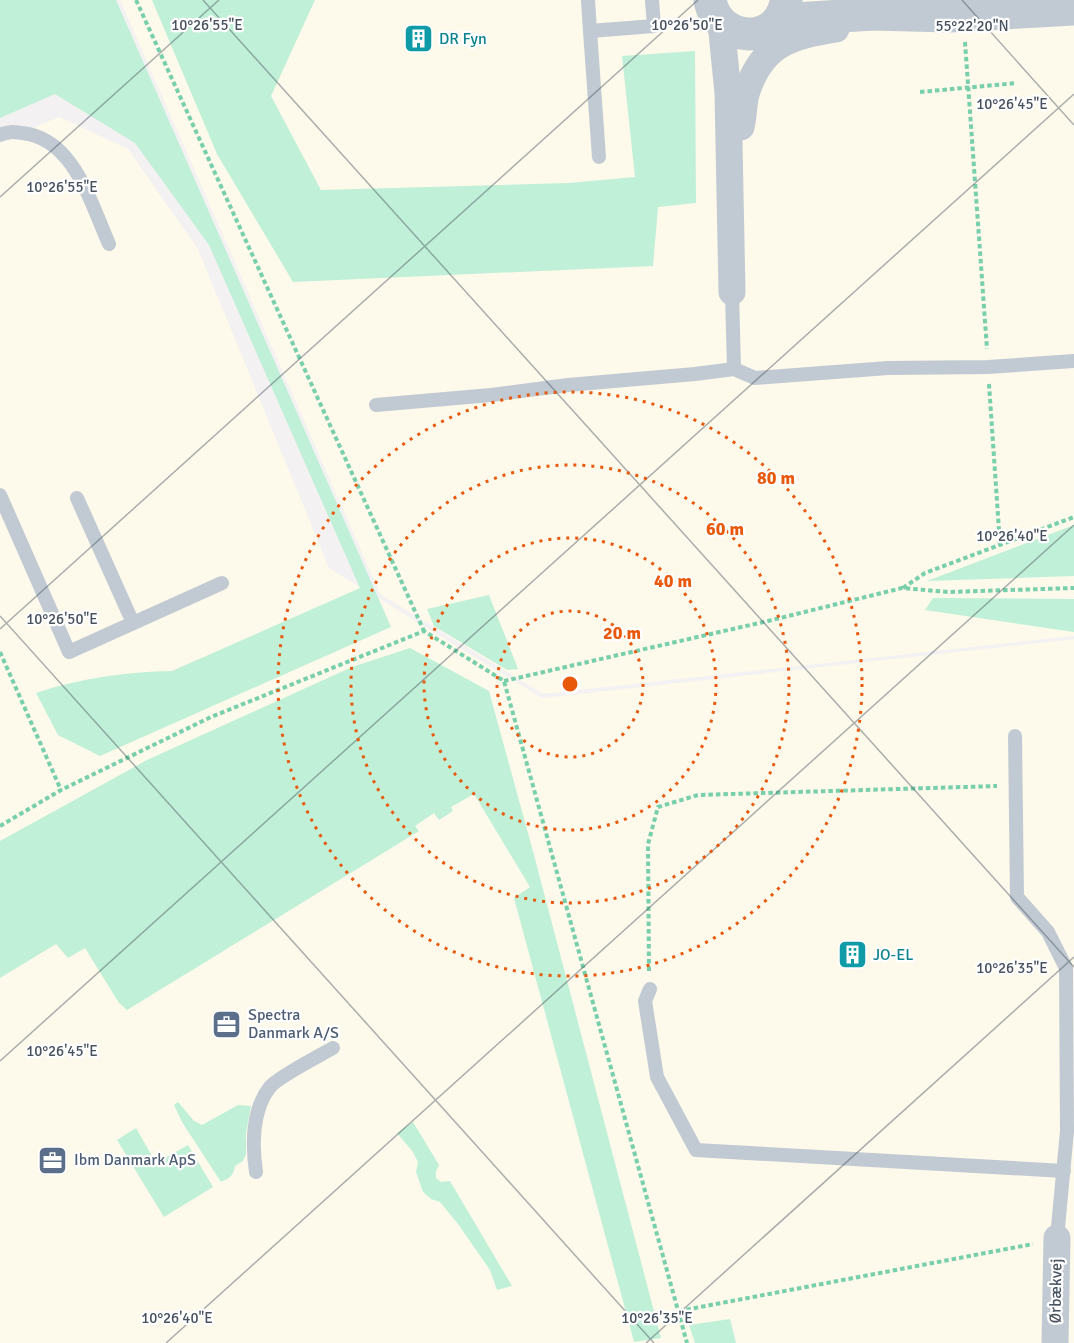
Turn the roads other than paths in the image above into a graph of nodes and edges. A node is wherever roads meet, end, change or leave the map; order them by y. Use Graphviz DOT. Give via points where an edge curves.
graph roads {
  1 [pos="588,0"];
  2 [pos="652,0"];
  3 [pos="924,0"];
  4 [pos="1074,9"];
  5 [pos="716,12"];
  6 [pos="868,14"];
  7 [pos="777,17"];
  8 [pos="590,31"];
  9 [pos="728,93"];
  10 [pos="0,135"];
  11 [pos="729,156"];
  12 [pos="599,158"];
  13 [pos="109,244"];
  14 [pos="732,292"];
  15 [pos="1074,361"];
  16 [pos="734,369"];
  17 [pos="376,405"];
  18 [pos="0,495"];
  19 [pos="76,498"];
  20 [pos="222,583"];
  21 [pos="133,623"];
  22 [pos="1014,736"];
  23 [pos="650,988"];
  24 [pos="333,1048"];
  25 [pos="1064,1171"];
  26 [pos="256,1172"];
  27 [pos="1057,1238"];
  28 [pos="1062,1330"];
  1 -- 8 [label="lane"];
  2 -- 8 [label="lane" via="654,26"];
  3 -- 6 [label="street"];
  4 -- 6 [label="street" via="949,16"];
  5 -- 7 [label="street" via="732,30 743,34 755,34"];
  5 -- 9 [label="street"];
  6 -- 7 [label="street"];
  6 -- 11 [label="street" via="843,28 787,40 762,62 746,92 742,124"];
  7 -- 9 [label="street" via="748,50"];
  8 -- 12 [label="lane"];
  9 -- 11 [label="street"];
  10 -- 13 [label="lane" via="33,134 55,145 73,166"];
  11 -- 14 [label="street"];
  14 -- 16 [label="lane"];
  15 -- 16 [label="lane" via="755,378"];
  16 -- 17 [label="lane"];
  18 -- 21 [label="lane" via="69,652"];
  19 -- 21 [label="lane"];
  20 -- 21 [label="lane"];
  22 -- 25 [label="lane" via="1017,897 1048,932 1066,968"];
  23 -- 25 [label="lane" via="645,1001 657,1077 696,1150"];
  24 -- 26 [label="lane" via="271,1085 255,1126"];
  25 -- 27 [label="lane"];
  27 -- 28 [label="street, Ørbækvej"];
}
